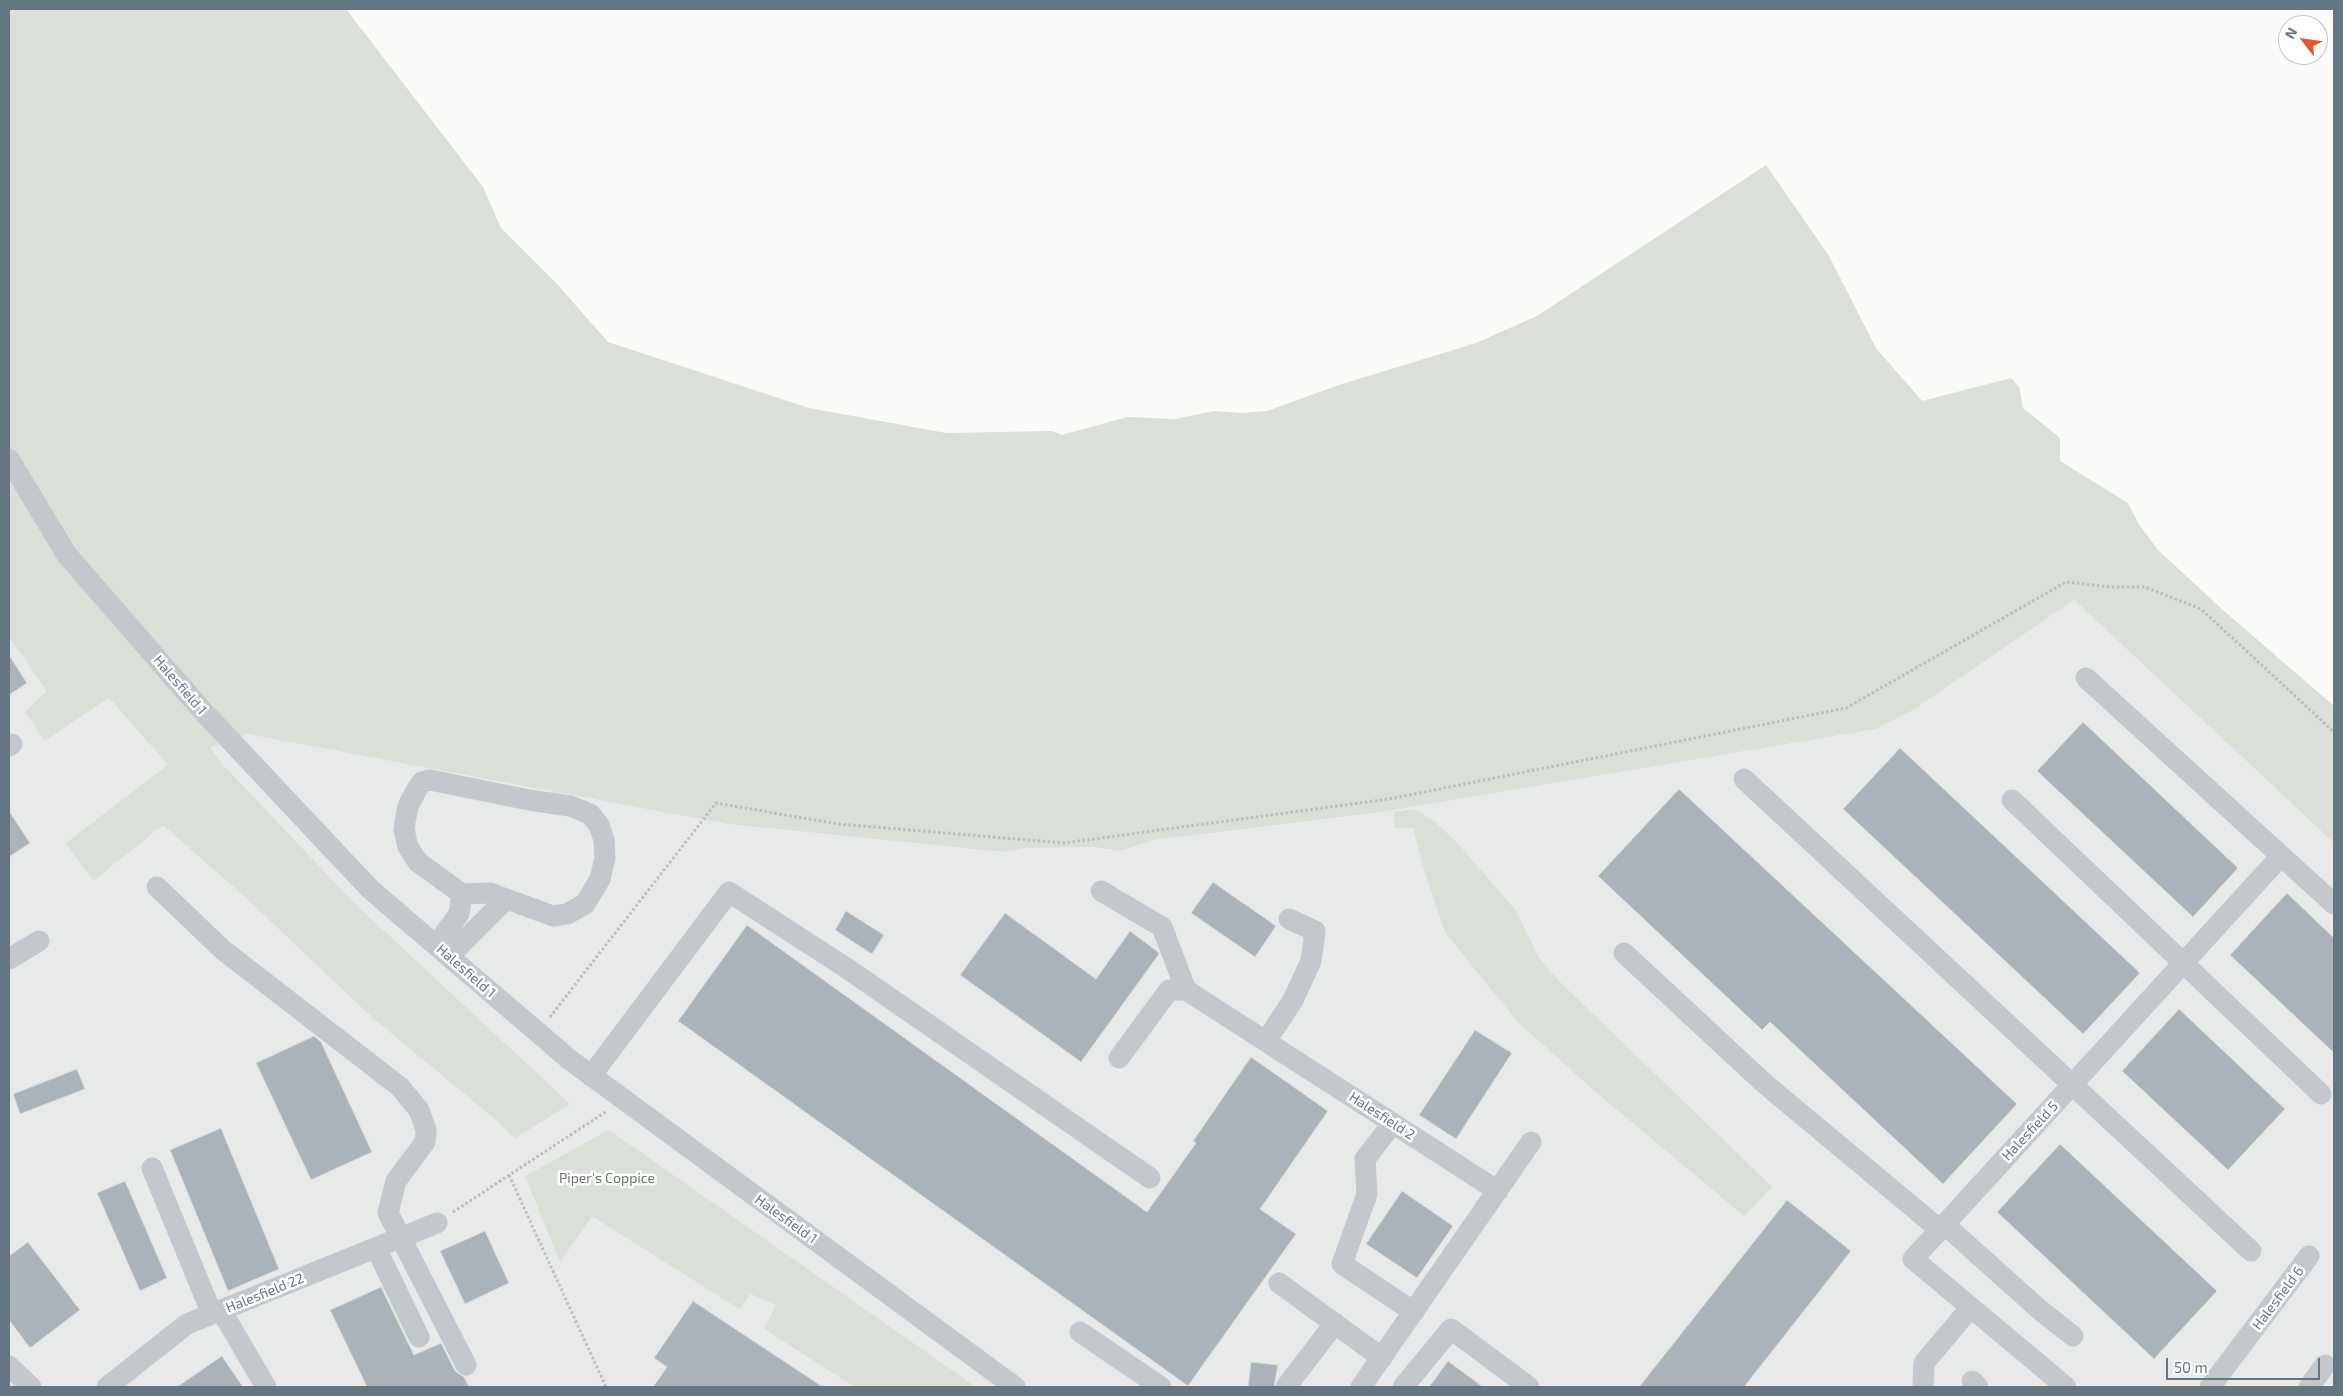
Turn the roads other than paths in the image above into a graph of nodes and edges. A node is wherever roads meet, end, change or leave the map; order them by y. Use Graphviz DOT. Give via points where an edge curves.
graph roads {
  1 [pos="9,459"];
  2 [pos="2086,678"];
  3 [pos="1744,779"];
  4 [pos="2012,800"];
  5 [pos="2281,856"];
  6 [pos="157,887"];
  7 [pos="1101,891"];
  8 [pos="462,894"];
  9 [pos="506,899"];
  10 [pos="2334,904"];
  11 [pos="1289,919"];
  12 [pos="38,941"];
  13 [pos="442,951"];
  14 [pos="1624,953"];
  15 [pos="9,959"];
  16 [pos="2184,963"];
  17 [pos="1186,990"];
  18 [pos="1266,1041"];
  19 [pos="1119,1058"];
  20 [pos="591,1076"];
  21 [pos="2072,1085"];
  22 [pos="2321,1094"];
  23 [pos="1393,1123"];
  24 [pos="1531,1142"];
  25 [pos="152,1168"];
  26 [pos="1150,1178"];
  27 [pos="1498,1190"];
  28 [pos="437,1223"];
  29 [pos="1941,1226"];
  30 [pos="400,1238"];
  31 [pos="376,1248"];
  32 [pos="2251,1251"];
  33 [pos="2309,1256"];
  34 [pos="1279,1282"];
  35 [pos="1971,1307"];
  36 [pos="217,1312"];
  37 [pos="1414,1312"];
  38 [pos="1335,1323"];
  39 [pos="1080,1332"];
  40 [pos="2073,1336"];
  41 [pos="420,1338"];
  42 [pos="1382,1358"];
  43 [pos="466,1365"];
  44 [pos="2325,1365"];
  45 [pos="9,1366"];
  46 [pos="31,1387"];
  47 [pos="107,1387"];
  48 [pos="266,1387"];
  49 [pos="1015,1387"];
  50 [pos="1161,1387"];
  51 [pos="1286,1387"];
  52 [pos="1361,1387"];
  53 [pos="1403,1387"];
  54 [pos="1529,1387"];
  55 [pos="1923,1387"];
  56 [pos="2066,1387"];
  57 [pos="2210,1387"];
  58 [pos="2309,1387"];
  1 -- 13 [label="street, Halesfield 1" via="67,555 194,701 370,889"];
  2 -- 5 [label="street"];
  3 -- 21 [label="street"];
  4 -- 16 [label="street"];
  5 -- 10 [label="street"];
  5 -- 16 [label="street, Halesfield 5"];
  6 -- 30 [label="street" via="223,950 400,1087 419,1110 426,1130 425,1142 396,1181 388,1213"];
  7 -- 17 [label="street" via="1162,927"];
  8 -- 9 [label="street" via="490,893"];
  8 -- 9 [label="street" via="418,862 408,847 404,830 406,814 424,780 570,806 590,814 599,825 605,847 604,867 586,904 567,914 554,916"];
  8 -- 13 [label="street" via="459,914"];
  9 -- 13 [label="street"];
  11 -- 18 [label="street" via="1315,931 1311,961 1293,1000"];
  12 -- 15 [label="street"];
  13 -- 20 [label="street, Halesfield 1"];
  14 -- 29 [label="street" via="1765,1084"];
  16 -- 21 [label="street, Halesfield 5"];
  16 -- 22 [label="street"];
  17 -- 18 [label="street, Halesfield 2"];
  17 -- 19 [label="street" via="1169,990"];
  18 -- 23 [label="street, Halesfield 2"];
  20 -- 26 [label="street" via="729,892 848,969"];
  20 -- 49 [label="street, Halesfield 1"];
  21 -- 29 [label="street, Halesfield 5"];
  21 -- 32 [label="street"];
  23 -- 27 [label="street, Halesfield 2"];
  23 -- 37 [label="street" via="1365,1159 1368,1194 1342,1264"];
  24 -- 27 [label="street"];
  25 -- 36 [label="street"];
  27 -- 37 [label="street"];
  28 -- 30 [label="street, Halesfield 22"];
  29 -- 35 [label="street, Halesfield 5" via="1913,1259"];
  29 -- 40 [label="street"];
  30 -- 31 [label="street, Halesfield 22"];
  30 -- 43 [label="street"];
  31 -- 36 [label="street, Halesfield 22"];
  31 -- 41 [label="street"];
  33 -- 57 [label="street, Halesfield 6"];
  34 -- 38 [label="street"];
  35 -- 55 [label="street" via="1924,1363"];
  35 -- 56 [label="street, Halesfield 5"];
  36 -- 47 [label="street, Halesfield 22" via="187,1324"];
  36 -- 48 [label="street"];
  37 -- 42 [label="street"];
  38 -- 42 [label="street"];
  38 -- 51 [label="street"];
  39 -- 50 [label="street"];
  42 -- 52 [label="street"];
  44 -- 58 [label="street"];
  45 -- 46 [label="street"];
  53 -- 54 [label="street" via="1452,1329"];
}
